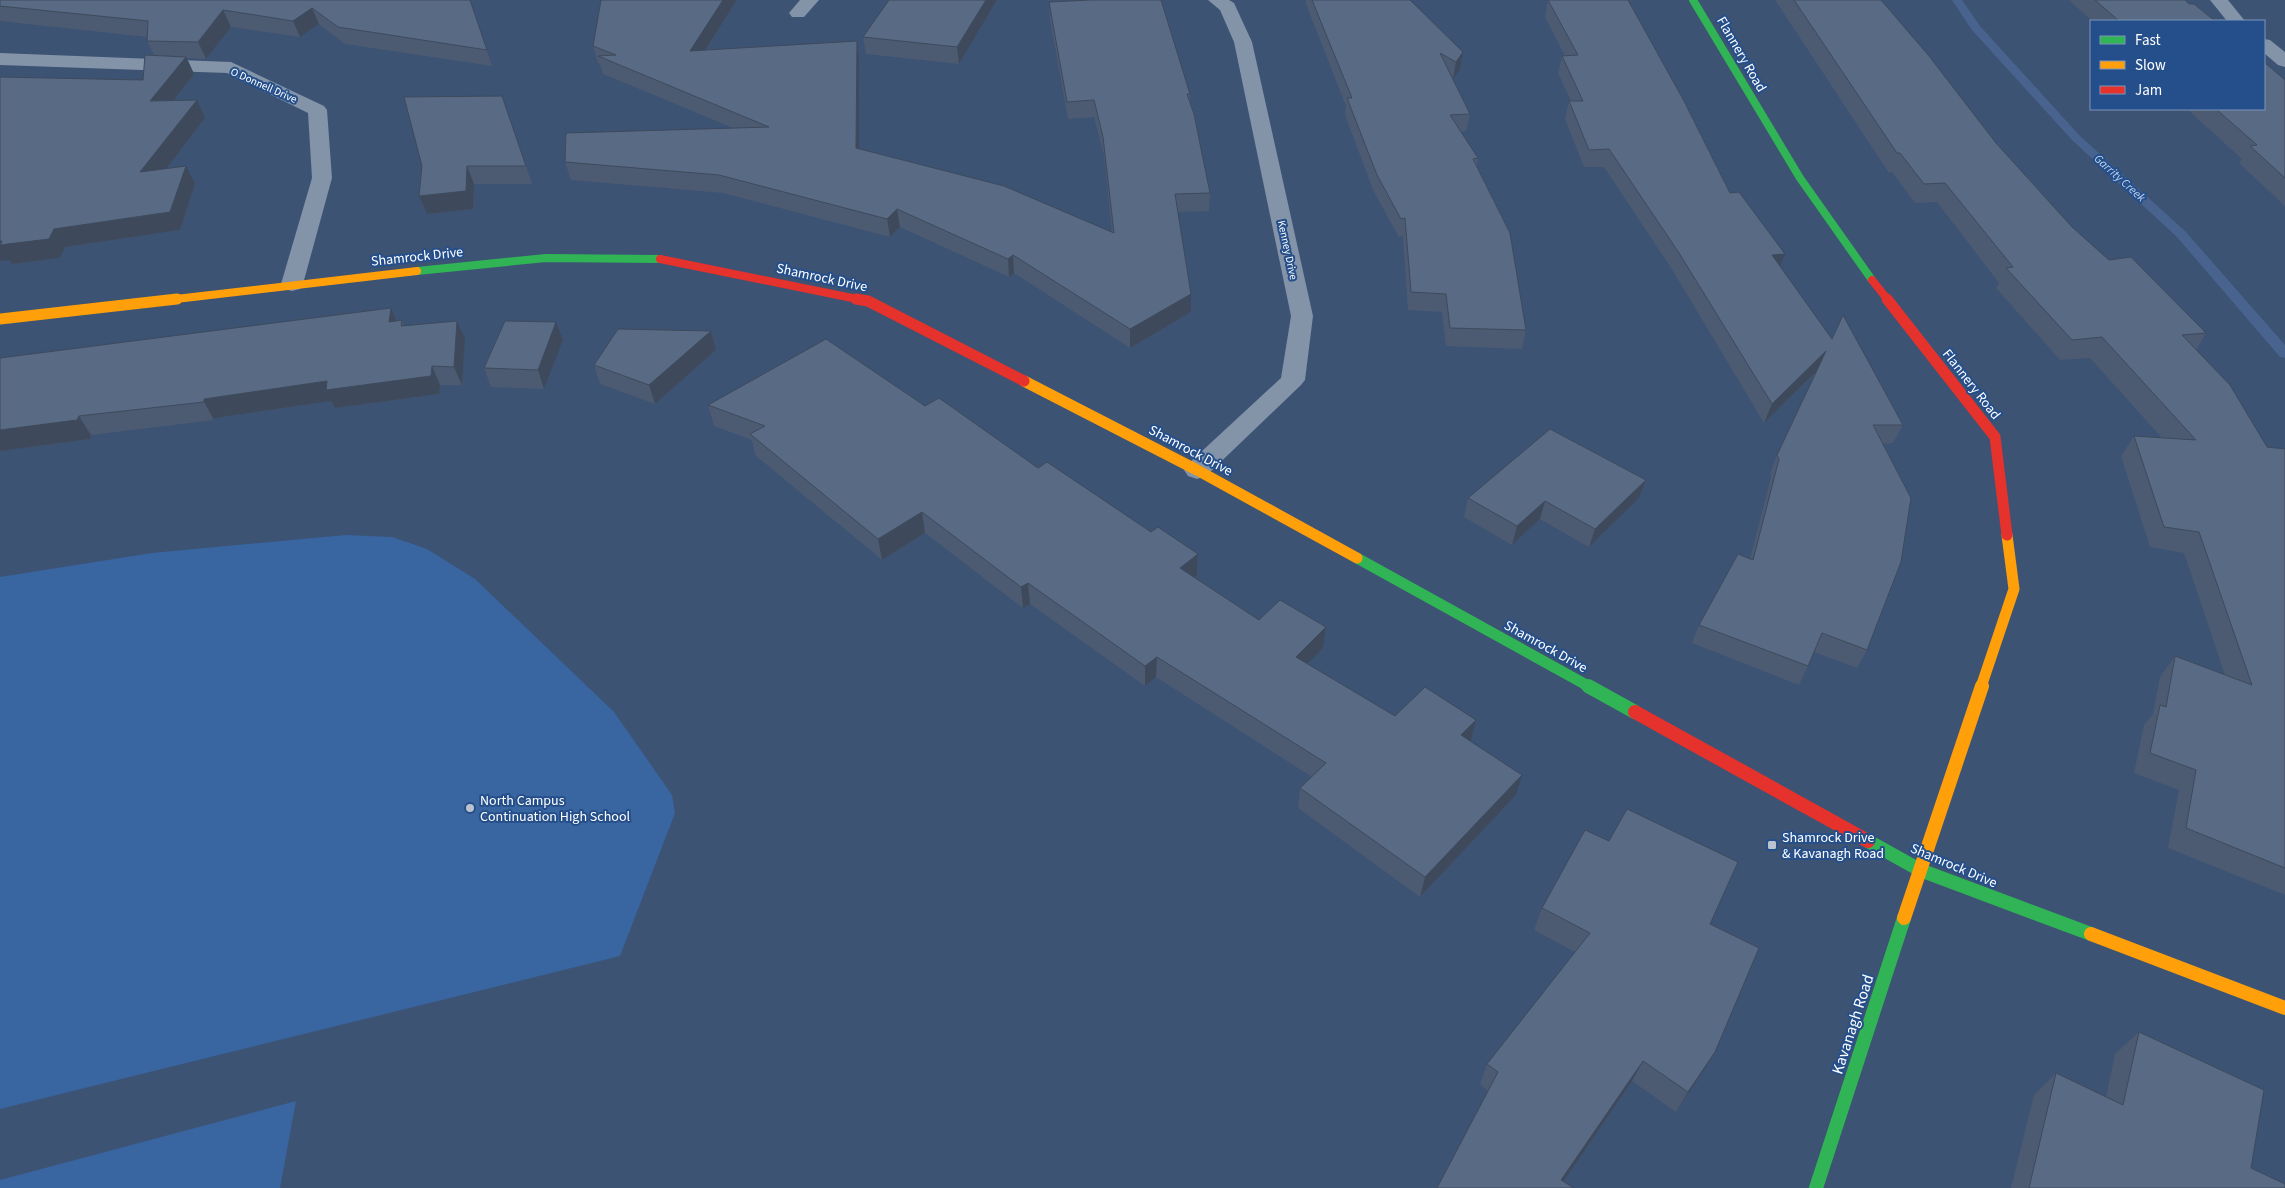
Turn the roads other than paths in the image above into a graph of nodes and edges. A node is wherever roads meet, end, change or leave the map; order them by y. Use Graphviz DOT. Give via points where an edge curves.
graph roads {
  1 [pos="1217,0"];
  2 [pos="1693,0"];
  3 [pos="2219,0"];
  4 [pos="2235,20"];
  5 [pos="2265,45"];
  6 [pos="0,59"];
  7 [pos="2285,61"];
  8 [pos="292,284"];
  9 [pos="0,319"];
  10 [pos="1198,470"];
  11 [pos="1920,870"];
  12 [pos="2285,1008"];
  13 [pos="1816,1188"];
  1 -- 10 [label="street, Kenney Drive" via="1228,7 1243,42 1302,316 1293,380"];
  2 -- 11 [label="street, Flannery Road" via="1760,115 1850,252 1995,437 2014,589"];
  3 -- 4 [label="street"];
  5 -- 7 [label="street"];
  6 -- 8 [label="street, O Donnell Drive" via="231,68 318,110 322,178"];
  8 -- 9 [label="street, Shamrock Drive"];
  8 -- 10 [label="street, Shamrock Drive" via="546,258 658,258 858,299"];
  10 -- 11 [label="street, Shamrock Drive"];
  11 -- 12 [label="street, Shamrock Drive"];
  11 -- 13 [label="street, Kavanagh Road"];
}
